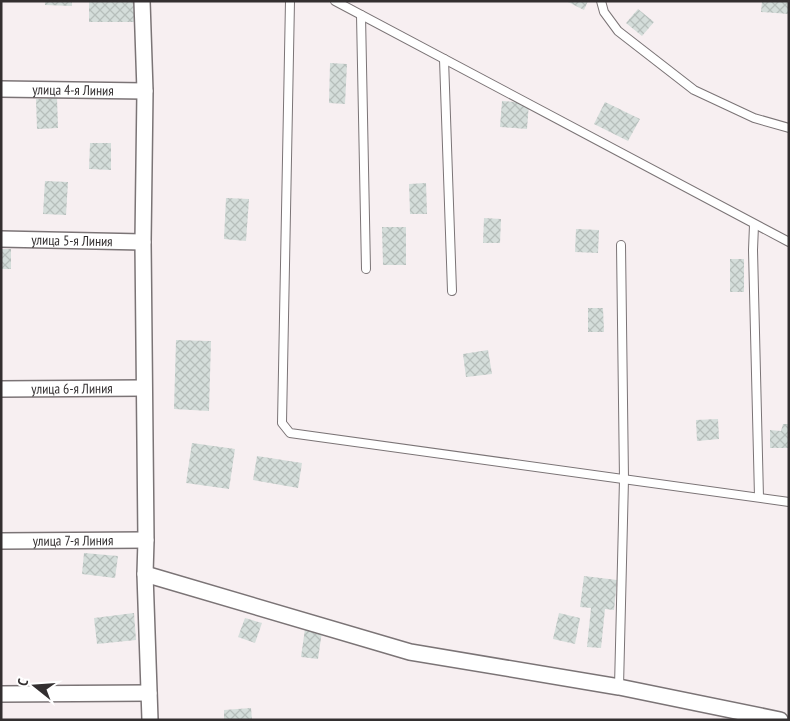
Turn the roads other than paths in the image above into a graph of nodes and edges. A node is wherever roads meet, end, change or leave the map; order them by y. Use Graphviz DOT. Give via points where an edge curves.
graph roads {
  1 [pos="142,1"];
  2 [pos="290,1"];
  3 [pos="335,1"];
  4 [pos="601,1"];
  5 [pos="362,15"];
  6 [pos="444,59"];
  7 [pos="1,89"];
  8 [pos="145,90"];
  9 [pos="789,128"];
  10 [pos="754,224"];
  11 [pos="1,239"];
  12 [pos="143,242"];
  13 [pos="789,242"];
  14 [pos="621,246"];
  15 [pos="366,268"];
  16 [pos="452,290"];
  17 [pos="144,388"];
  18 [pos="1,389"];
  19 [pos="624,479"];
  20 [pos="759,497"];
  21 [pos="789,502"];
  22 [pos="146,540"];
  23 [pos="1,541"];
  24 [pos="145,574"];
  25 [pos="619,687"];
  26 [pos="1,694"];
  27 [pos="149,694"];
  28 [pos="150,720"];
  29 [pos="780,720"];
  1 -- 8 [label="street"];
  2 -- 19 [label="lane" via="282,423 290,434"];
  3 -- 5 [label="lane"];
  4 -- 9 [label="lane" via="604,12 618,31 694,90 754,118"];
  5 -- 6 [label="lane"];
  5 -- 15 [label="lane"];
  6 -- 10 [label="lane"];
  6 -- 16 [label="lane"];
  7 -- 8 [label="street, улица 4-я Линия"];
  8 -- 12 [label="street"];
  10 -- 13 [label="lane"];
  10 -- 20 [label="lane"];
  11 -- 12 [label="street, улица 5-я Линия"];
  12 -- 17 [label="street"];
  14 -- 19 [label="lane"];
  17 -- 18 [label="street, улица 6-я Линия"];
  17 -- 22 [label="street"];
  19 -- 20 [label="lane"];
  19 -- 25 [label="lane"];
  20 -- 21 [label="lane"];
  22 -- 23 [label="street, улица 7-я Линия"];
  22 -- 24 [label="street"];
  24 -- 25 [label="street" via="410,652"];
  24 -- 27 [label="street"];
  25 -- 29 [label="street"];
  26 -- 27 [label="street"];
  27 -- 28 [label="street"];
}
